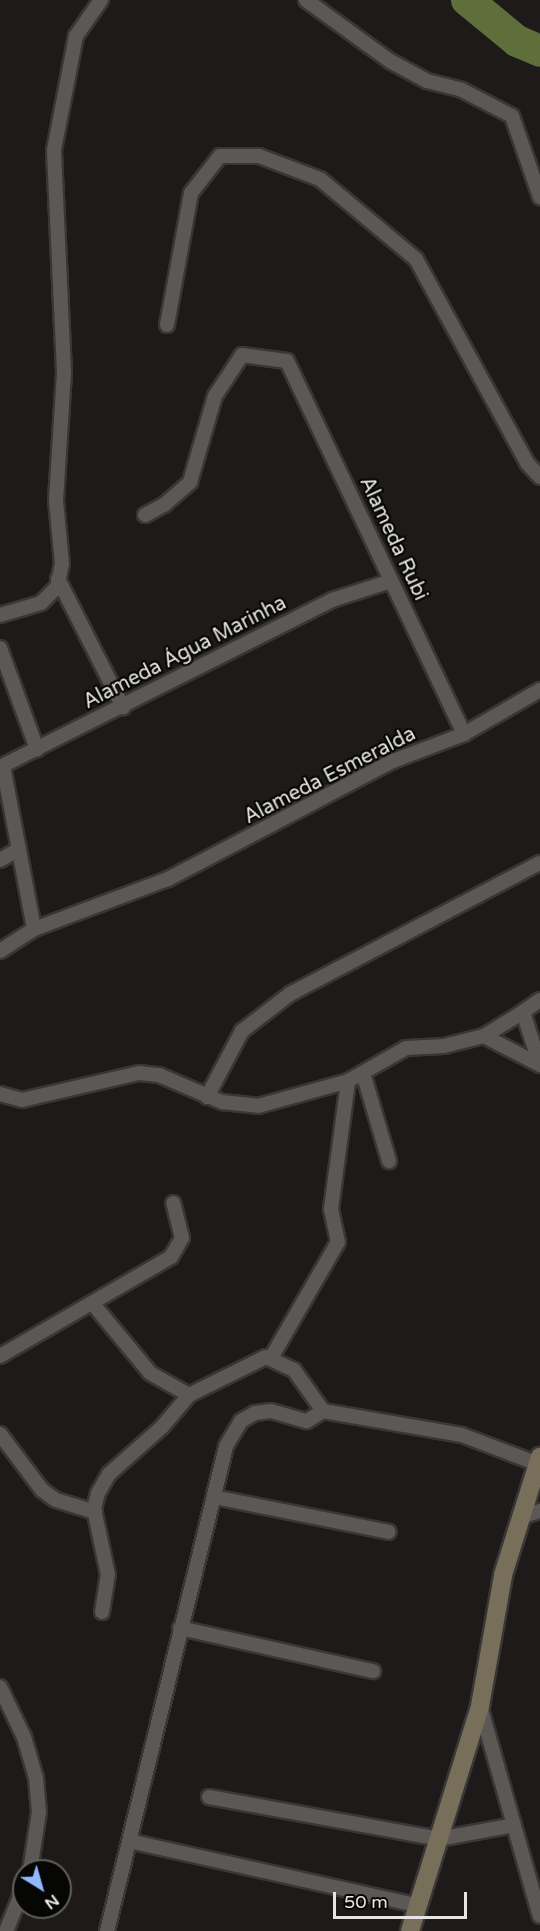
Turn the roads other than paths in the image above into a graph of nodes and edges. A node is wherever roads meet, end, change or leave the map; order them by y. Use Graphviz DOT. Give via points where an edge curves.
graph roads {
  1 [pos="101,0"];
  2 [pos="306,0"];
  3 [pos="540,197"];
  4 [pos="167,325"];
  5 [pos="540,477"];
  6 [pos="145,515"];
  7 [pos="58,579"];
  8 [pos="391,581"];
  9 [pos="0,615"];
  10 [pos="0,648"];
  11 [pos="540,690"];
  12 [pos="123,707"];
  13 [pos="464,734"];
  14 [pos="37,749"];
  15 [pos="1,766"];
  16 [pos="19,849"];
  17 [pos="0,860"];
  18 [pos="540,863"];
  19 [pos="34,929"];
  20 [pos="0,951"];
  21 [pos="540,1000"];
  22 [pos="523,1012"];
  23 [pos="484,1036"];
  24 [pos="538,1064"];
  25 [pos="363,1073"];
  26 [pos="348,1081"];
  27 [pos="0,1094"];
  28 [pos="207,1097"];
  29 [pos="389,1161"];
  30 [pos="173,1203"];
  31 [pos="93,1305"];
  32 [pos="0,1356"];
  33 [pos="271,1358"];
  34 [pos="189,1395"];
  35 [pos="323,1411"];
  36 [pos="0,1434"];
  37 [pos="539,1460"];
  38 [pos="214,1497"];
  39 [pos="540,1511"];
  40 [pos="95,1512"];
  41 [pos="522,1517"];
  42 [pos="389,1532"];
  43 [pos="102,1612"];
  44 [pos="180,1628"];
  45 [pos="373,1671"];
  46 [pos="0,1687"];
  47 [pos="480,1706"];
  48 [pos="209,1797"];
  49 [pos="514,1825"];
  50 [pos="439,1839"];
  51 [pos="129,1841"];
  52 [pos="32,1859"];
  53 [pos="419,1906"];
  54 [pos="12,1916"];
  55 [pos="540,1916"];
  56 [pos="6,1931"];
  57 [pos="107,1931"];
  58 [pos="410,1931"];
  1 -- 7 [label="street" via="76,36 54,150 64,372 56,500 62,564"];
  2 -- 3 [label="street" via="390,62 427,81 462,90 512,116"];
  4 -- 5 [label="street" via="191,193 220,156 259,156 320,179 416,259 527,463"];
  6 -- 8 [label="street, Alameda Rubi" via="164,505 190,482 215,396 242,354 287,361"];
  7 -- 9 [label="street" via="57,587 41,603"];
  7 -- 12 [label="street"];
  8 -- 12 [label="street, Alameda Água Marinha" via="332,600"];
  8 -- 13 [label="street, Alameda Rubi"];
  10 -- 14 [label="street"];
  11 -- 13 [label="street, Alameda Esmeralda"];
  12 -- 14 [label="street, Alameda Água Marinha"];
  13 -- 19 [label="street, Alameda Esmeralda" via="393,761 168,879"];
  14 -- 15 [label="street, Alameda Água Marinha"];
  15 -- 16 [label="street"];
  16 -- 17 [label="street"];
  16 -- 19 [label="street"];
  18 -- 28 [label="street" via="290,994 242,1031"];
  19 -- 20 [label="street, Alameda Esmeralda"];
  21 -- 22 [label="street"];
  22 -- 23 [label="street"];
  22 -- 24 [label="street"];
  23 -- 24 [label="street"];
  23 -- 25 [label="street" via="444,1046 405,1048"];
  25 -- 26 [label="street"];
  25 -- 29 [label="street"];
  26 -- 28 [label="street" via="258,1106 238,1106"];
  26 -- 33 [label="street" via="331,1209 338,1242"];
  27 -- 28 [label="street" via="22,1100 140,1073 159,1075"];
  30 -- 31 [label="street" via="182,1238 178,1250"];
  31 -- 32 [label="street"];
  31 -- 34 [label="street" via="150,1373"];
  33 -- 34 [label="street" via="250,1363"];
  33 -- 35 [label="street" via="294,1370"];
  34 -- 40 [label="street" via="162,1427 109,1474 98,1493"];
  35 -- 37 [label="street" via="462,1435"];
  35 -- 38 [label="street" via="307,1421 271,1412 255,1413 241,1422 226,1446"];
  36 -- 40 [label="street" via="42,1490 56,1500"];
  37 -- 41 [label="street"];
  38 -- 42 [label="street"];
  38 -- 44 [label="street"];
  39 -- 41 [label="street"];
  40 -- 43 [label="street" via="108,1575"];
  41 -- 47 [label="street" via="499,1596"];
  44 -- 45 [label="street"];
  44 -- 51 [label="street"];
  46 -- 52 [label="street" via="24,1737 36,1778 39,1812"];
  47 -- 49 [label="street"];
  47 -- 50 [label="street"];
  48 -- 50 [label="street"];
  49 -- 50 [label="street"];
  49 -- 55 [label="street"];
  50 -- 53 [label="street"];
  51 -- 53 [label="street"];
  51 -- 57 [label="street"];
  53 -- 58 [label="street"];
  54 -- 56 [label="street"];
}
